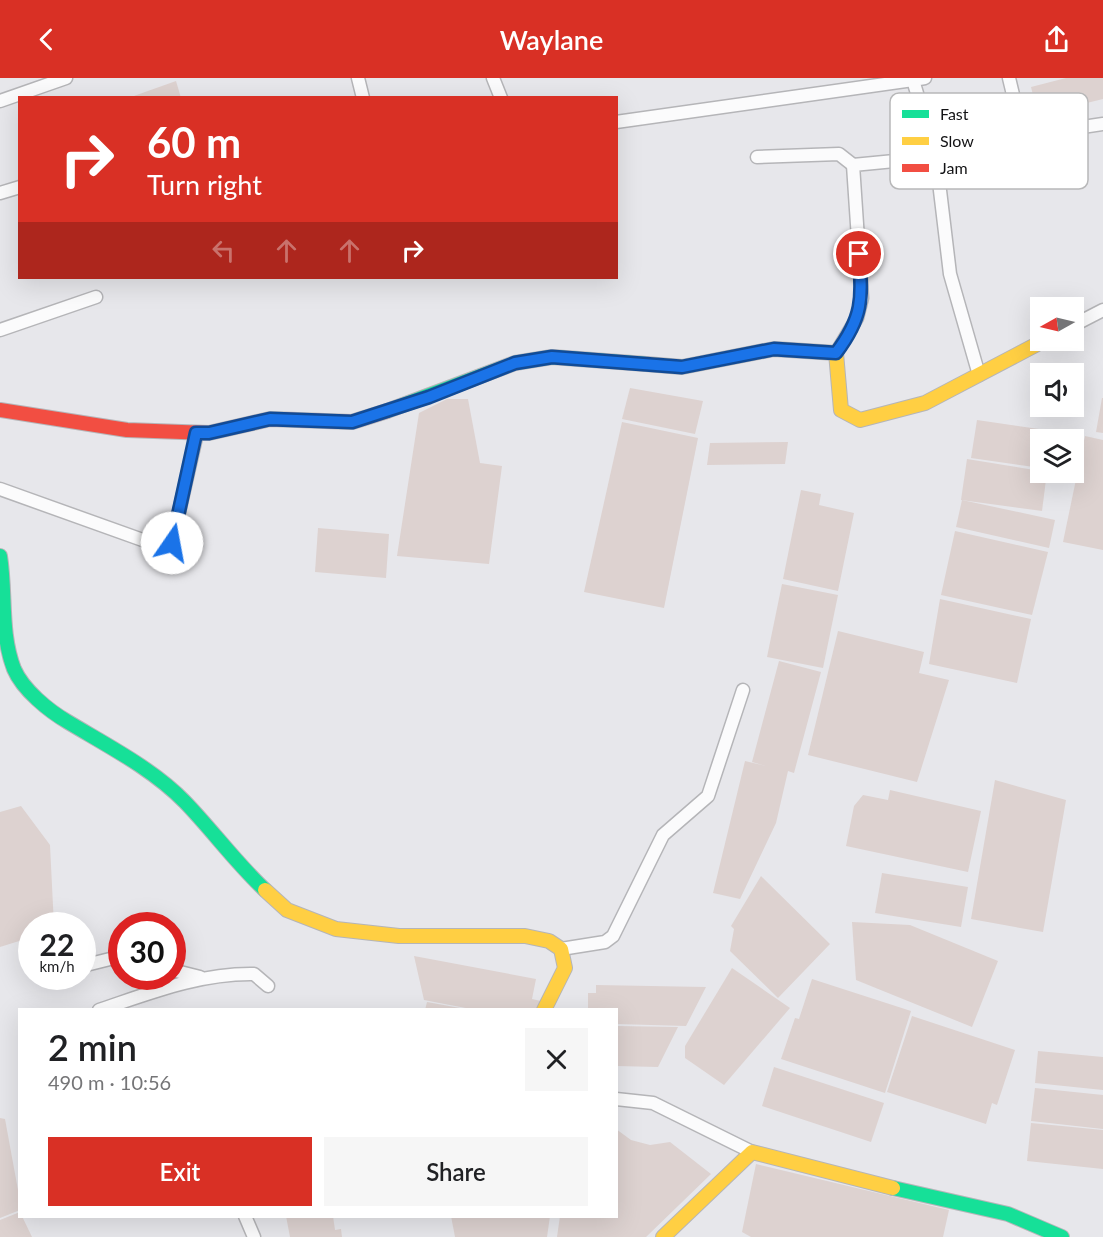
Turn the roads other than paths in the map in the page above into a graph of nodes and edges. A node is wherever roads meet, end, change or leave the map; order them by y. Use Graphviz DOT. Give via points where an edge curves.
graph roads {
  1 [pos="66,78"];
  2 [pos="358,78"];
  3 [pos="493,78"];
  4 [pos="1009,78"];
  5 [pos="917,79"];
  6 [pos="1013,93"];
  7 [pos="362,96"];
  8 [pos="500,96"];
  9 [pos="0,101"];
  10 [pos="618,123"];
  11 [pos="1103,124"];
  12 [pos="1088,126"];
  13 [pos="757,157"];
  14 [pos="890,161"];
  15 [pos="853,165"];
  16 [pos="18,188"];
  17 [pos="940,189"];
  18 [pos="0,193"];
  19 [pos="96,297"];
  20 [pos="1103,310"];
  21 [pos="1084,320"];
  22 [pos="0,330"];
  23 [pos="1030,348"];
  24 [pos="836,353"];
  25 [pos="979,375"];
  26 [pos="0,410"];
  27 [pos="196,433"];
  28 [pos="0,489"];
  29 [pos="0,556"];
  30 [pos="743,690"];
  31 [pos="561,949"];
  32 [pos="186,974"];
  33 [pos="202,978"];
  34 [pos="268,986"];
  35 [pos="105,1008"];
  36 [pos="545,1008"];
  37 [pos="618,1099"];
  38 [pos="752,1152"];
  39 [pos="246,1218"];
  40 [pos="254,1237"];
  41 [pos="663,1237"];
  42 [pos="1062,1237"];
  1 -- 9 [label="street"];
  2 -- 7 [label="street"];
  3 -- 8 [label="street"];
  4 -- 6 [label="street"];
  5 -- 10 [label="street"];
  11 -- 12 [label="street"];
  13 -- 15 [label="street" via="839,154"];
  14 -- 15 [label="street"];
  15 -- 24 [label="street" via="862,298 857,318"];
  16 -- 18 [label="street"];
  17 -- 25 [label="street" via="950,274"];
  19 -- 22 [label="street"];
  20 -- 21 [label="street"];
  23 -- 25 [label="street"];
  24 -- 25 [label="street" via="841,410 860,420 925,403"];
  24 -- 27 [label="street" via="774,349 682,367 552,357 515,363 352,422 270,419"];
  26 -- 27 [label="street" via="127,429"];
  27 -- 28 [label="street" via="172,543 165,548"];
  29 -- 31 [label="street" via="3,629 14,670 46,709 137,764 184,801 242,868 288,910 336,929 361,933 525,936 549,941"];
  30 -- 31 [label="street" via="708,796 663,835 613,936 605,942"];
  31 -- 36 [label="street" via="565,968"];
  32 -- 33 [label="street"];
  33 -- 34 [label="street" via="254,974"];
  33 -- 35 [label="street"];
  37 -- 38 [label="street" via="653,1103"];
  38 -- 41 [label="street"];
  38 -- 42 [label="street" via="1008,1214"];
  39 -- 40 [label="street"];
}
